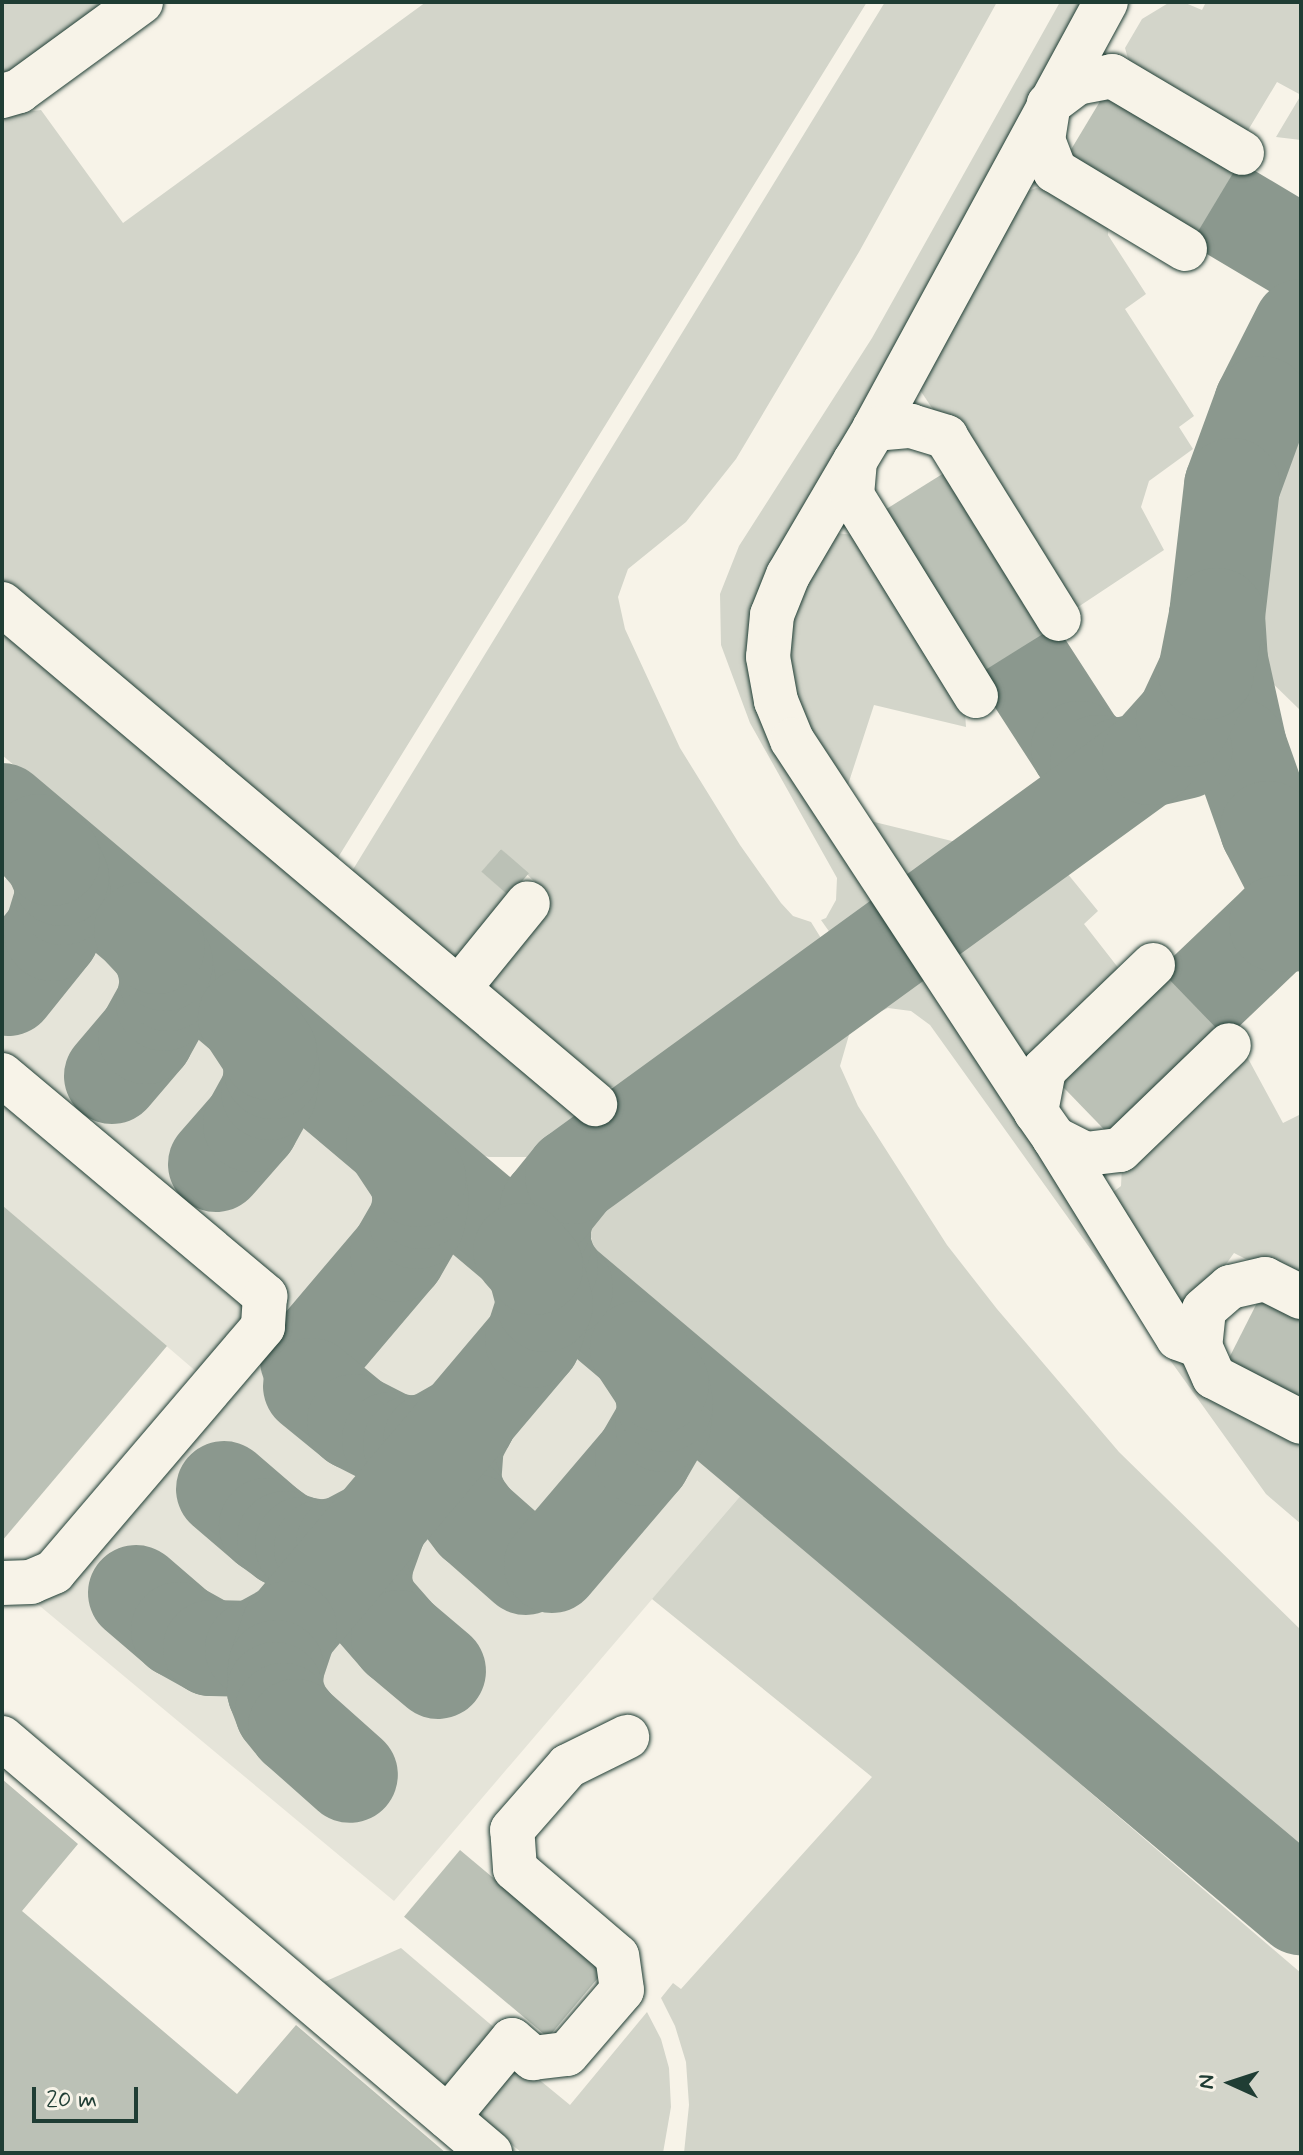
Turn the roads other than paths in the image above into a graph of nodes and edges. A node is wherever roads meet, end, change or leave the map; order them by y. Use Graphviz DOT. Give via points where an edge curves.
graph roads {
  1 [pos="141,2"];
  2 [pos="1106,2"];
  3 [pos="2,96"];
  4 [pos="1049,104"];
  5 [pos="1242,153"];
  6 [pos="1185,249"];
  7 [pos="865,445"];
  8 [pos="2,604"];
  9 [pos="1059,619"];
  10 [pos="976,696"];
  11 [pos="528,903"];
  12 [pos="1153,965"];
  13 [pos="459,988"];
  14 [pos="1229,1045"];
  15 [pos="2,1075"];
  16 [pos="595,1104"];
  17 [pos="1045,1125"];
  18 [pos="1301,1297"];
  19 [pos="1200,1346"];
  20 [pos="1301,1422"];
  21 [pos="2,1583"];
  22 [pos="627,1737"];
  23 [pos="2,1738"];
  24 [pos="448,2117"];
  25 [pos="490,2153"];
  1 -- 3 [label="lane" via="19,91"];
  2 -- 4 [label="lane"];
  4 -- 5 [label="lane" via="1077,83 1112,76"];
  4 -- 6 [label="lane" via="1043,140 1055,171"];
  4 -- 7 [label="lane"];
  7 -- 9 [label="lane" via="911,426 946,437"];
  7 -- 10 [label="lane" via="852,495"];
  7 -- 17 [label="lane" via="788,575 772,615 768,657 776,701 792,740"];
  8 -- 13 [label="lane"];
  11 -- 13 [label="lane"];
  12 -- 17 [label="lane" via="1044,1070"];
  13 -- 16 [label="lane"];
  14 -- 17 [label="lane" via="1120,1150 1086,1154"];
  15 -- 21 [label="lane" via="265,1296 263,1327 54,1572 31,1582"];
  17 -- 19 [label="lane" via="1178,1338"];
  18 -- 19 [label="lane" via="1265,1279 1230,1287 1204,1310"];
  19 -- 20 [label="lane" via="1214,1377"];
  22 -- 24 [label="lane" via="568,1766 512,1830 515,1869 617,1956 622,1990 567,2054 533,2058 512,2040"];
  23 -- 24 [label="lane"];
  24 -- 25 [label="lane"];
}
